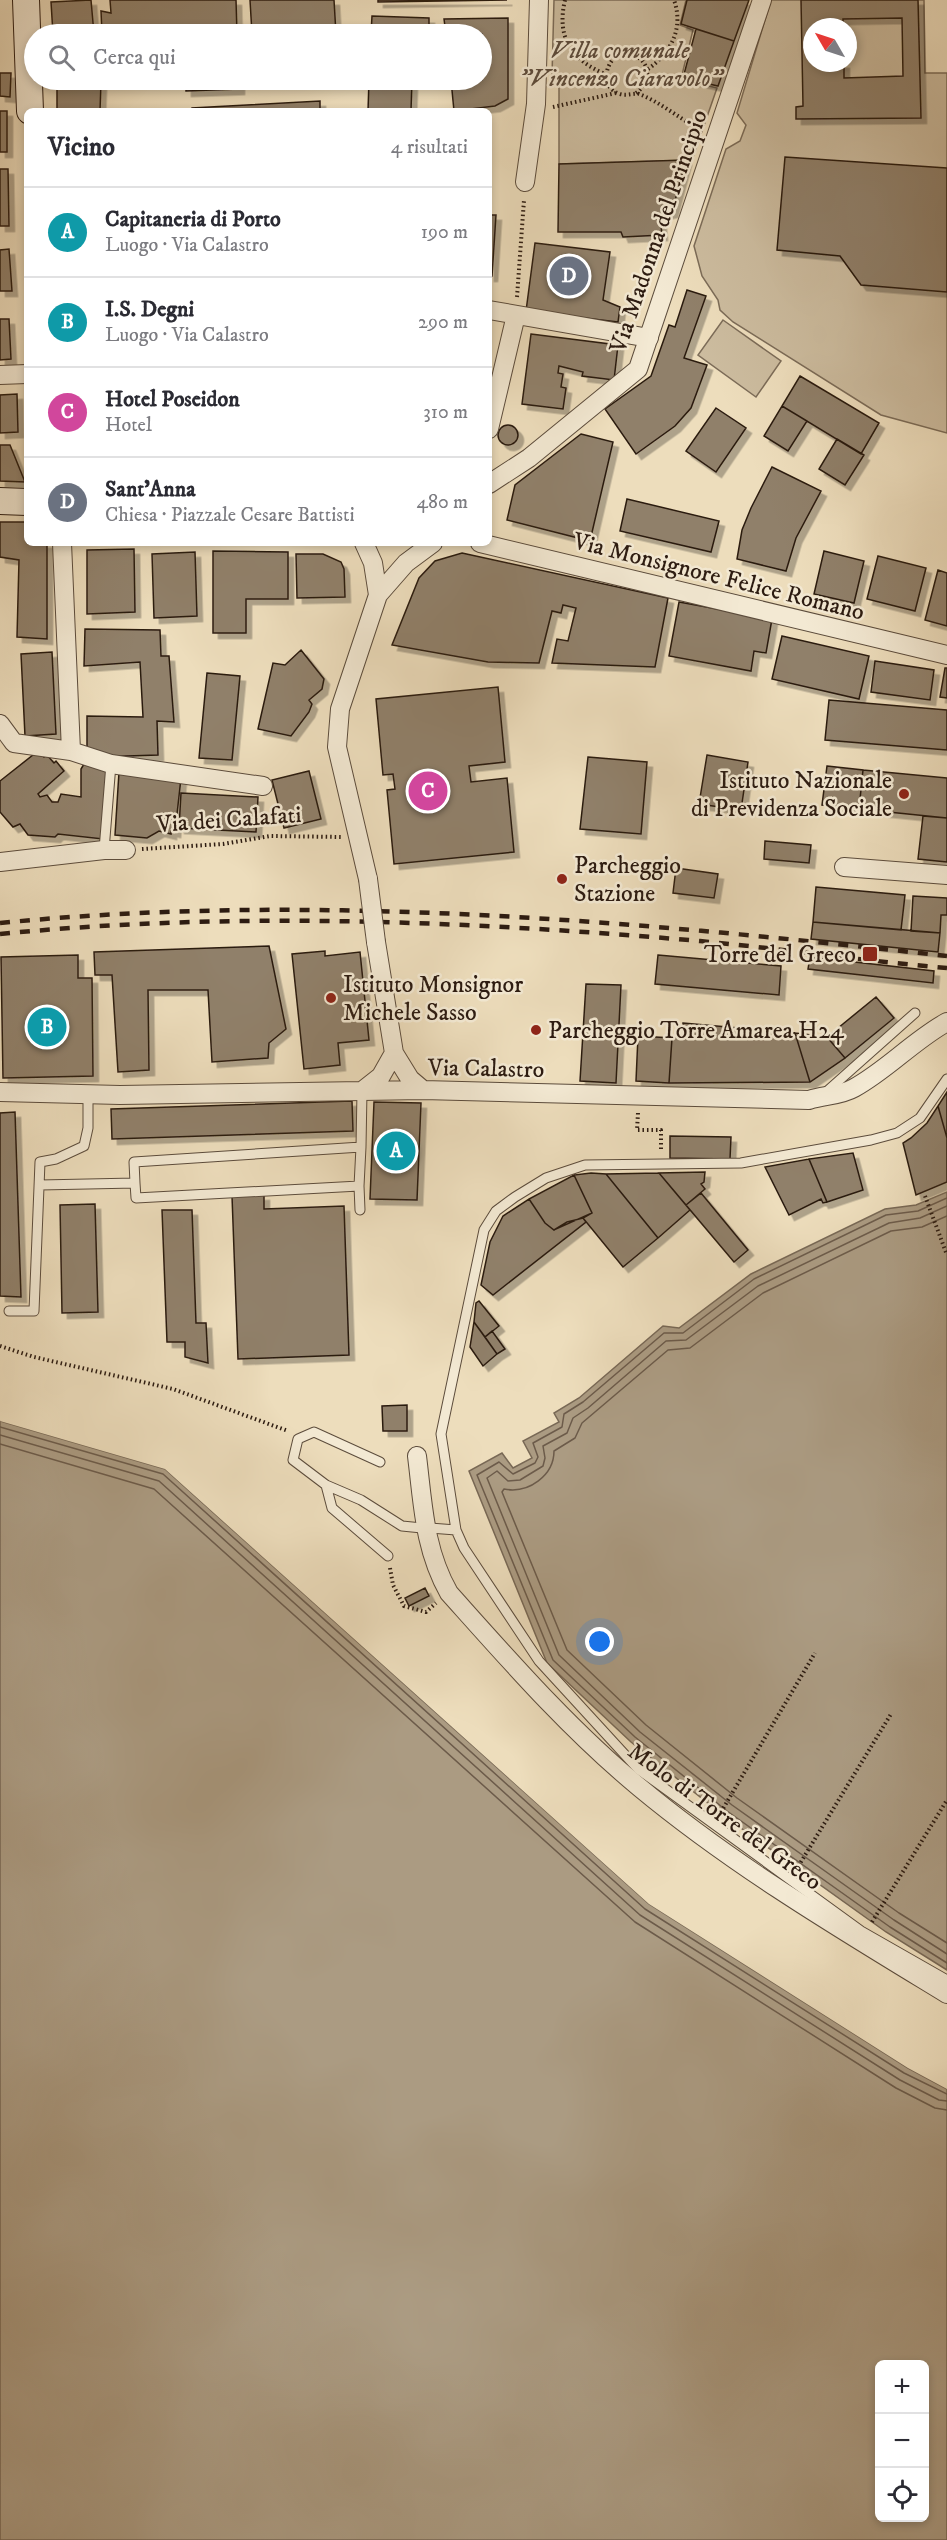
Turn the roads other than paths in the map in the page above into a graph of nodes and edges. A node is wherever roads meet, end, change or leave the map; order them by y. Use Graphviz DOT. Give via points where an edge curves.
graph roads {
  1 [pos="26,0"];
  2 [pos="538,0"];
  3 [pos="762,0"];
  4 [pos="27,24"];
  5 [pos="29,90"];
  6 [pos="30,108"];
  7 [pos="525,182"];
  8 [pos="492,311"];
  9 [pos="516,315"];
  10 [pos="649,338"];
  11 [pos="24,374"];
  12 [pos="0,375"];
  13 [pos="492,416"];
  14 [pos="492,482"];
  15 [pos="0,501"];
  16 [pos="24,502"];
  17 [pos="62,546"];
  18 [pos="365,546"];
  19 [pos="429,546"];
  20 [pos="492,546"];
  21 [pos="378,595"];
  22 [pos="947,655"];
  23 [pos="0,724"];
  24 [pos="71,751"];
  25 [pos="111,764"];
  26 [pos="263,786"];
  27 [pos="104,850"];
  28 [pos="126,850"];
  29 [pos="0,862"];
  30 [pos="844,867"];
  31 [pos="947,875"];
  32 [pos="915,1012"];
  33 [pos="947,1022"];
  34 [pos="394,1053"];
  35 [pos="947,1079"];
  36 [pos="423,1090"];
  37 [pos="362,1091"];
  38 [pos="0,1092"];
  39 [pos="88,1094"];
  40 [pos="820,1096"];
  41 [pos="361,1147"];
  42 [pos="135,1184"];
  43 [pos="39,1185"];
  44 [pos="359,1186"];
  45 [pos="360,1210"];
  46 [pos="9,1311"];
  47 [pos="417,1456"];
  48 [pos="380,1462"];
  49 [pos="326,1485"];
  50 [pos="456,1530"];
  51 [pos="388,1556"];
  52 [pos="947,1980"];
  53 [pos="947,1994"];
  1 -- 4 [label="street"];
  2 -- 7 [label="street" via="536,104"];
  3 -- 10 [label="street, Via Madonna del Principio"];
  5 -- 6 [label="street"];
  8 -- 9 [label="street"];
  9 -- 10 [label="street"];
  9 -- 13 [label="street"];
  10 -- 14 [label="street, Via Madonna del Principio" via="638,369 529,458"];
  11 -- 12 [label="street"];
  15 -- 16 [label="street"];
  17 -- 24 [label="street"];
  18 -- 21 [label="street" via="373,563"];
  19 -- 21 [label="street" via="406,562"];
  20 -- 22 [label="street, Via Monsignore Felice Romano"];
  21 -- 34 [label="street, bridge" via="340,709 337,747 368,879"];
  23 -- 24 [label="street" via="14,743"];
  24 -- 25 [label="street"];
  25 -- 26 [label="street"];
  25 -- 27 [label="lane"];
  27 -- 28 [label="street, Via dei Calafati"];
  27 -- 29 [label="street, Via dei Calafati"];
  30 -- 31 [label="street"];
  32 -- 40 [label="lane"];
  33 -- 40 [label="street, Via Calastro" via="856,1087 843,1094"];
  34 -- 36 [label="street" via="410,1079"];
  34 -- 37 [label="street" via="381,1076"];
  35 -- 50 [label="lane" via="920,1118 897,1133 741,1163 585,1166 556,1175 515,1197 489,1219 441,1434"];
  36 -- 37 [label="street, Via Calastro"];
  36 -- 40 [label="street, Via Calastro" via="809,1100"];
  37 -- 39 [label="street, Via Calastro"];
  37 -- 41 [label="lane"];
  38 -- 39 [label="street, Via Calastro"];
  39 -- 43 [label="lane" via="84,1146 40,1162"];
  41 -- 42 [label="lane" via="134,1162"];
  41 -- 44 [label="lane"];
  42 -- 43 [label="lane"];
  42 -- 44 [label="lane" via="136,1198"];
  43 -- 46 [label="lane" via="34,1311"];
  44 -- 45 [label="lane"];
  47 -- 53 [label="street, Molo di Torre del Greco" via="428,1545 438,1574 449,1593 570,1724 639,1786 706,1838 797,1901"];
  48 -- 49 [label="lane" via="314,1432 298,1439 293,1460"];
  49 -- 50 [label="lane" via="361,1500 402,1526"];
  49 -- 51 [label="lane" via="332,1508"];
  50 -- 52 [label="lane" via="477,1570 539,1661 638,1769 861,1931"];
}
